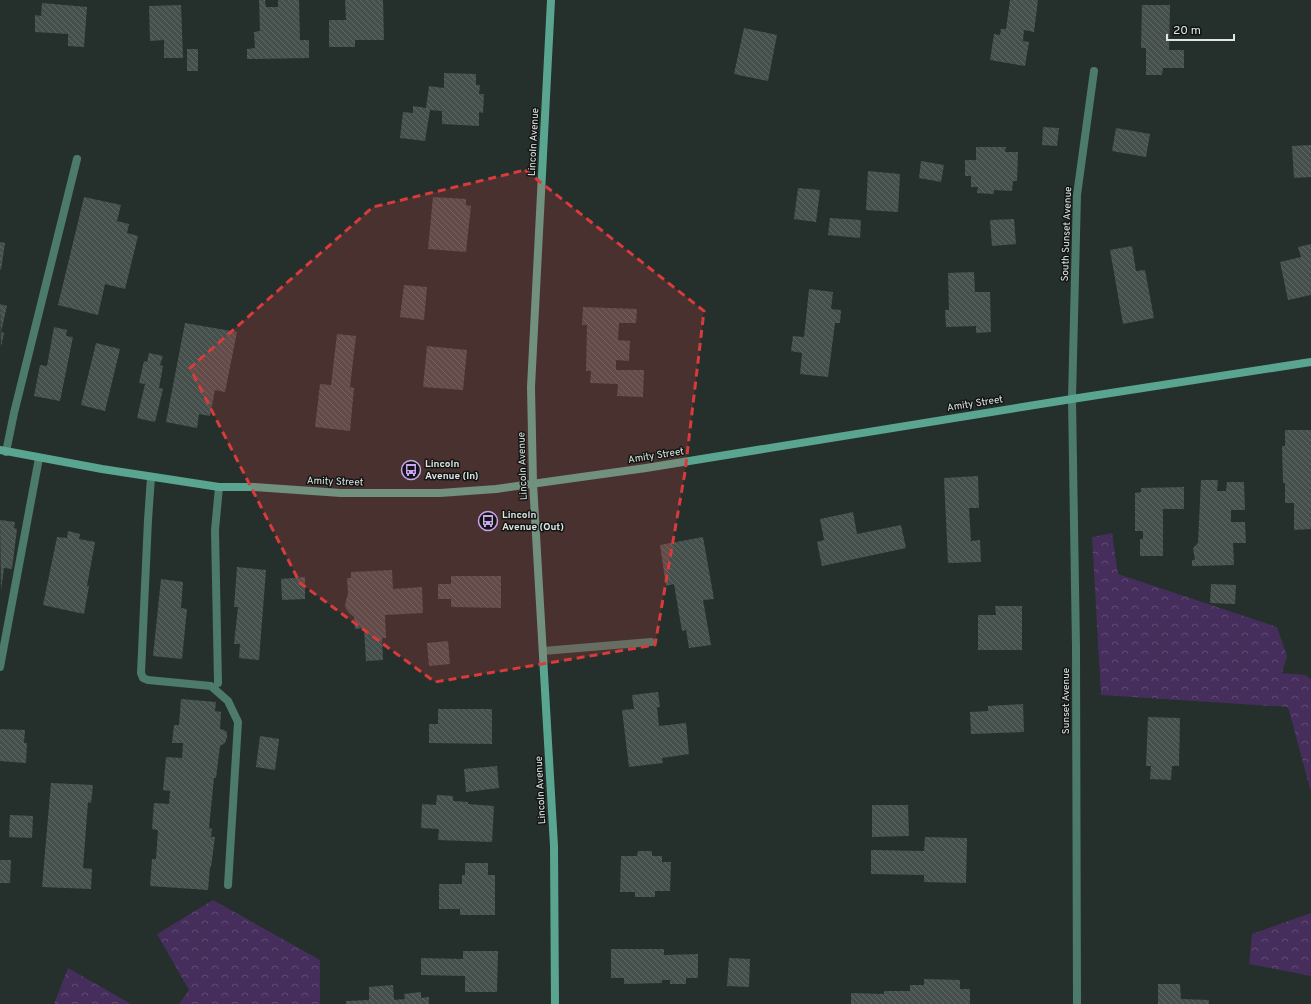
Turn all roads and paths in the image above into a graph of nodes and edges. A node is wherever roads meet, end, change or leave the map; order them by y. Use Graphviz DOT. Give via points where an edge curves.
graph roads {
  1 [pos="551,0"];
  2 [pos="1094,71"];
  3 [pos="77,159"];
  4 [pos="1311,362"];
  5 [pos="1072,399"];
  6 [pos="3,451"];
  7 [pos="39,458"];
  8 [pos="151,477"];
  9 [pos="533,483"];
  10 [pos="219,487"];
  11 [pos="651,642"];
  12 [pos="543,651"];
  13 [pos="0,667"];
  14 [pos="218,683"];
  15 [pos="228,885"];
  16 [pos="555,1004"];
  17 [pos="1077,1004"];
  1 -- 9 [label="main road, Lincoln Avenue" via="531,387"];
  2 -- 5 [label="street, South Sunset Avenue" via="1077,195"];
  3 -- 6 [label="street"];
  4 -- 5 [label="main road, Amity Street"];
  5 -- 9 [label="main road, Amity Street" via="646,468"];
  5 -- 17 [label="street, Sunset Avenue"];
  6 -- 7 [label="main road, Amity Street"];
  7 -- 8 [label="main road, Amity Street"];
  7 -- 13 [label="street"];
  8 -- 10 [label="main road, Amity Street"];
  8 -- 15 [label="street" via="140,673 148,680 211,686 228,700 238,722"];
  9 -- 10 [label="main road, Amity Street" via="496,489 440,493 341,493"];
  9 -- 12 [label="main road, Lincoln Avenue"];
  10 -- 14 [label="street" via="215,530"];
  11 -- 12 [label="street"];
  12 -- 16 [label="main road, Lincoln Avenue" via="554,846"];
}
